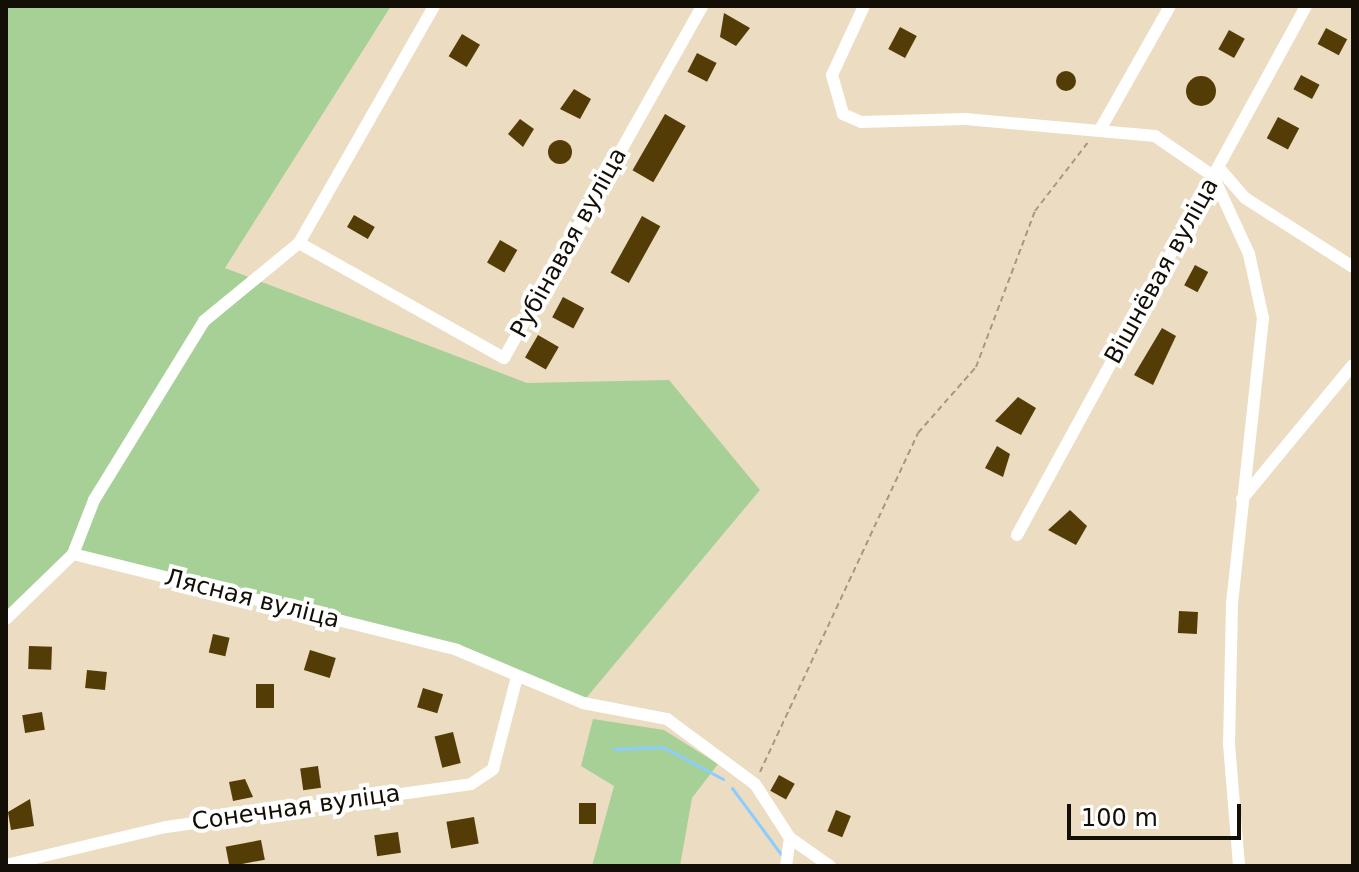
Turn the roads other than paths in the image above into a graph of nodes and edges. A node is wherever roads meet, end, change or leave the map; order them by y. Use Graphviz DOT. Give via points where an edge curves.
graph roads {
  1 [pos="434,6"];
  2 [pos="702,6"];
  3 [pos="864,6"];
  4 [pos="1170,6"];
  5 [pos="1306,6"];
  6 [pos="1101,128"];
  7 [pos="1216,172"];
  8 [pos="299,243"];
  9 [pos="1353,267"];
  10 [pos="1353,365"];
  11 [pos="1242,499"];
  12 [pos="1017,535"];
  13 [pos="73,554"];
  14 [pos="6,619"];
  15 [pos="516,681"];
  16 [pos="790,838"];
  17 [pos="6,865"];
  18 [pos="786,866"];
  19 [pos="830,866"];
  20 [pos="1239,866"];
  1 -- 8 [label="street"];
  2 -- 8 [label="street, Рубінавая вуліца" via="504,358"];
  3 -- 6 [label="street" via="832,75 843,114 861,122 965,119"];
  4 -- 6 [label="street"];
  5 -- 7 [label="street, Вішнёвая вуліца"];
  6 -- 7 [label="street" via="1155,136"];
  7 -- 9 [label="street" via="1245,198"];
  7 -- 11 [label="street" via="1249,254 1263,318"];
  7 -- 12 [label="street, Вішнёвая вуліца"];
  8 -- 13 [label="street" via="204,321 94,500"];
  10 -- 11 [label="street"];
  11 -- 20 [label="street" via="1229,744"];
  13 -- 14 [label="street"];
  13 -- 15 [label="street, Лясная вуліца" via="457,650"];
  15 -- 16 [label="street, Лясная вуліца" via="667,719 755,784"];
  15 -- 17 [label="street, Сонечная вуліца" via="493,769 471,784 166,827"];
  16 -- 18 [label="street"];
  16 -- 19 [label="street"];
}
